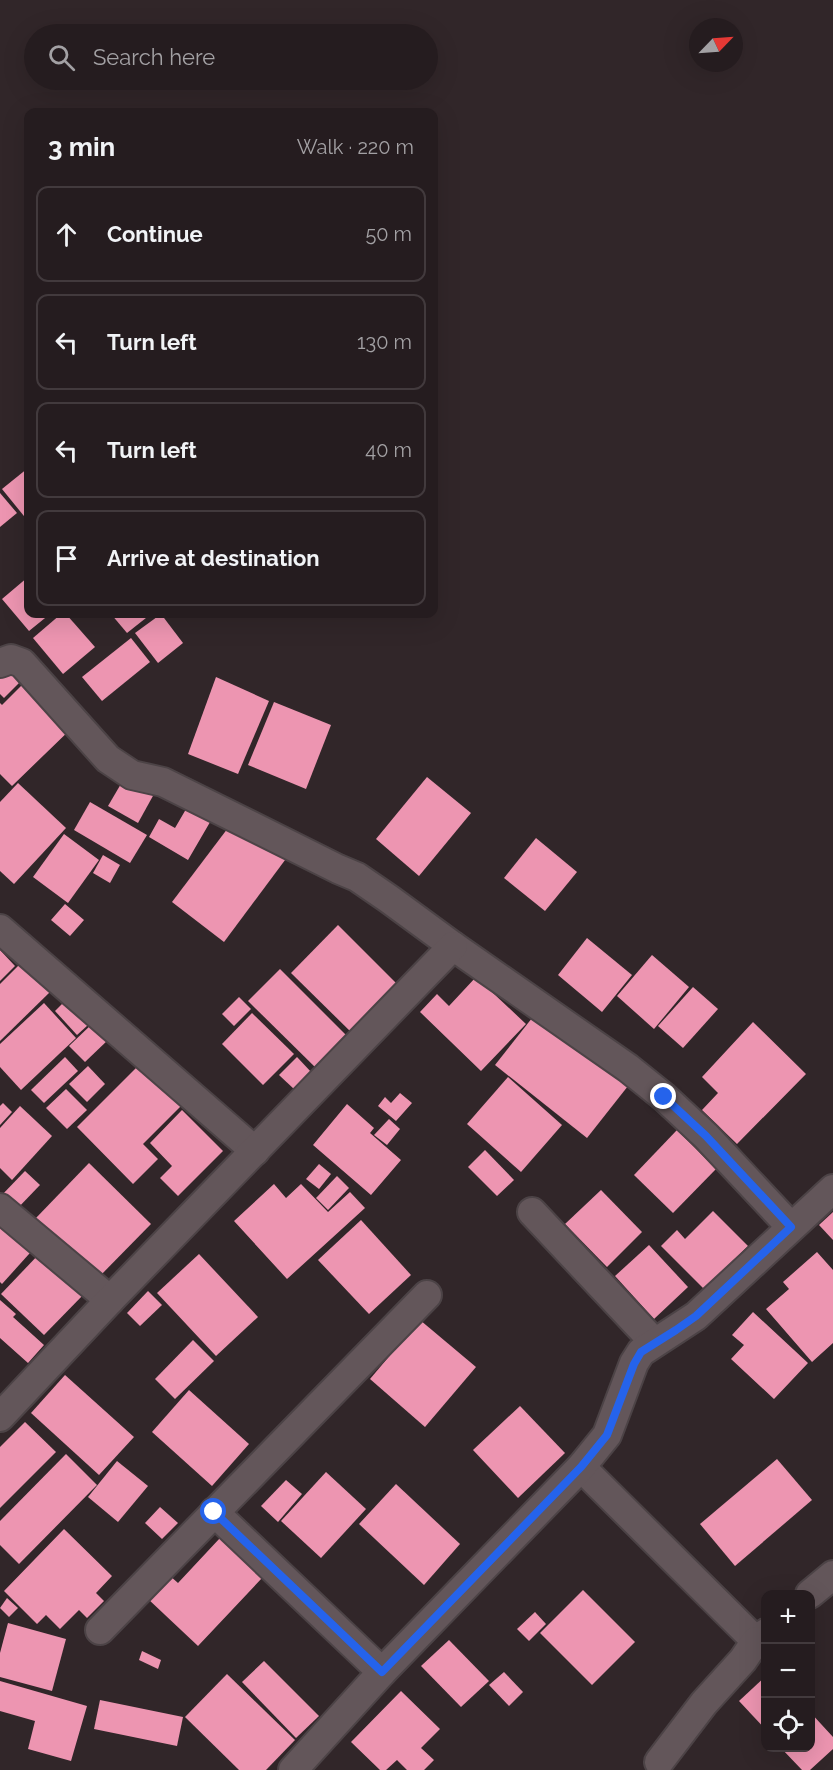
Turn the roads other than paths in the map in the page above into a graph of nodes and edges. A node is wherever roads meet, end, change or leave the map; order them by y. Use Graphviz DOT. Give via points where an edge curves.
graph roads {
  1 [pos="0,663"];
  2 [pos="0,929"];
  3 [pos="453,946"];
  4 [pos="255,1151"];
  5 [pos="833,1189"];
  6 [pos="0,1208"];
  7 [pos="532,1212"];
  8 [pos="791,1227"];
  9 [pos="427,1295"];
  10 [pos="110,1300"];
  11 [pos="654,1342"];
  12 [pos="0,1417"];
  13 [pos="581,1467"];
  14 [pos="214,1512"];
  15 [pos="833,1575"];
  16 [pos="815,1590"];
  17 [pos="100,1630"];
  18 [pos="761,1637"];
  19 [pos="382,1672"];
  20 [pos="660,1762"];
  21 [pos="293,1770"];
  1 -- 3 [label="street" via="10,658 22,663 108,759 132,775 163,782 357,877"];
  2 -- 4 [label="street"];
  3 -- 4 [label="street"];
  3 -- 8 [label="street" via="655,1090 706,1136"];
  4 -- 10 [label="street"];
  5 -- 8 [label="street"];
  6 -- 10 [label="street"];
  7 -- 11 [label="street"];
  8 -- 11 [label="street" via="696,1316"];
  9 -- 14 [label="street"];
  10 -- 12 [label="street"];
  11 -- 13 [label="street" via="634,1364 607,1435"];
  13 -- 18 [label="street"];
  13 -- 19 [label="street"];
  14 -- 17 [label="street"];
  14 -- 19 [label="street"];
  15 -- 16 [label="street"];
  18 -- 20 [label="street"];
  19 -- 21 [label="street"];
}
